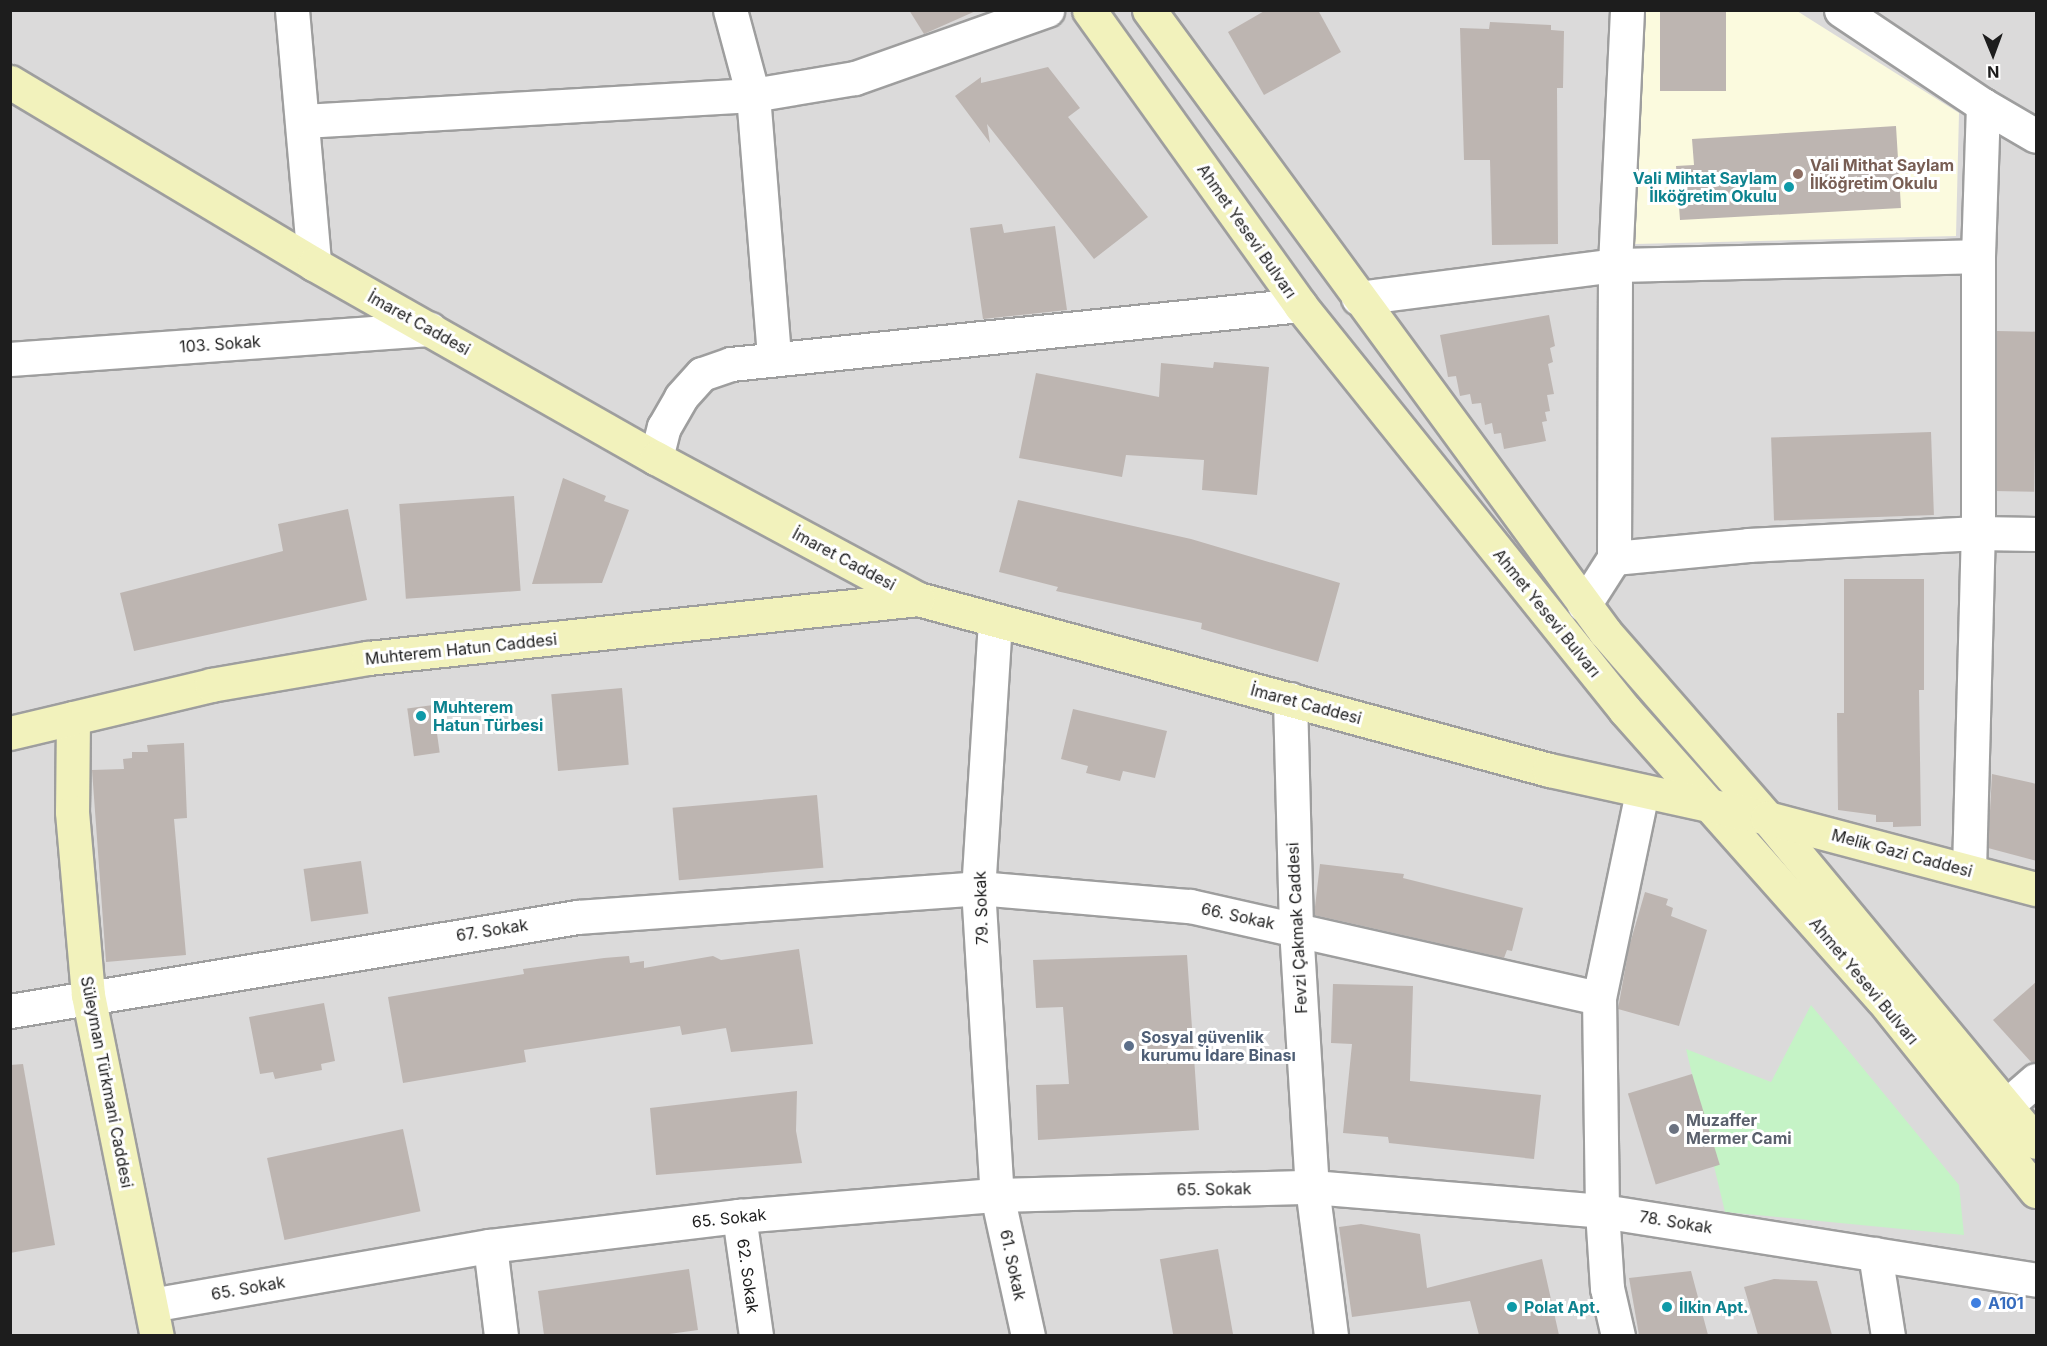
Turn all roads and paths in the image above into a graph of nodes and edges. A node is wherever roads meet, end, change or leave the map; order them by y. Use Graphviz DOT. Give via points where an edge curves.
graph roads {
  1 [pos="292,10"];
  2 [pos="730,10"];
  3 [pos="1047,10"];
  4 [pos="1089,10"];
  5 [pos="1149,10"];
  6 [pos="1627,10"];
  7 [pos="1841,10"];
  8 [pos="10,81"];
  9 [pos="753,95"];
  10 [pos="1983,105"];
  11 [pos="303,121"];
  12 [pos="2037,136"];
  13 [pos="1978,256"];
  14 [pos="314,264"];
  15 [pos="1615,264"];
  16 [pos="1358,298"];
  17 [pos="1300,305"];
  18 [pos="430,329"];
  19 [pos="774,358"];
  20 [pos="10,359"];
  21 [pos="656,458"];
  22 [pos="1978,533"];
  23 [pos="2037,534"];
  24 [pos="1614,558"];
  25 [pos="918,599"];
  26 [pos="1584,605"];
  27 [pos="995,621"];
  28 [pos="1290,699"];
  29 [pos="73,717"];
  30 [pos="10,733"];
  31 [pos="1642,792"];
  32 [pos="1709,807"];
  33 [pos="1767,818"];
  34 [pos="1969,871"];
  35 [pos="978,888"];
  36 [pos="2037,889"];
  37 [pos="1296,928"];
  38 [pos="88,996"];
  39 [pos="1599,998"];
  40 [pos="10,1011"];
  41 [pos="2037,1080"];
  42 [pos="2007,1105"];
  43 [pos="2037,1142"];
  44 [pos="1312,1187"];
  45 [pos="2037,1191"];
  46 [pos="997,1195"];
  47 [pos="1602,1211"];
  48 [pos="739,1216"];
  49 [pos="490,1246"];
  50 [pos="1875,1254"];
  51 [pos="2037,1280"];
  52 [pos="154,1320"];
  53 [pos="501,1335"];
  54 [pos="756,1335"];
  55 [pos="1028,1335"];
  56 [pos="1331,1335"];
  57 [pos="1618,1335"];
  58 [pos="1888,1335"];
  1 -- 11 [label="street"];
  2 -- 9 [label="street"];
  3 -- 9 [label="street" via="855,78"];
  4 -- 17 [label="street, Ahmet Yesevi Bulvarı"];
  5 -- 16 [label="street, Ahmet Yesevi Bulvarı"];
  6 -- 15 [label="street"];
  7 -- 10 [label="street"];
  8 -- 14 [label="street, İmaret Caddesi"];
  9 -- 11 [label="street"];
  9 -- 19 [label="street"];
  10 -- 12 [label="street"];
  10 -- 13 [label="street"];
  11 -- 14 [label="street"];
  13 -- 15 [label="street"];
  13 -- 22 [label="street"];
  14 -- 18 [label="street, İmaret Caddesi"];
  15 -- 16 [label="street"];
  15 -- 24 [label="street"];
  16 -- 26 [label="street, Ahmet Yesevi Bulvarı"];
  17 -- 19 [label="street"];
  17 -- 32 [label="street, Ahmet Yesevi Bulvarı" via="1617,701"];
  18 -- 20 [label="street, 103. Sokak"];
  18 -- 21 [label="street, İmaret Caddesi"];
  19 -- 21 [label="street" via="731,364 702,374 681,397 664,427"];
  21 -- 25 [label="street, İmaret Caddesi"];
  22 -- 23 [label="street"];
  22 -- 24 [label="street" via="1748,545"];
  22 -- 34 [label="street"];
  24 -- 26 [label="street"];
  25 -- 27 [label="street, İmaret Caddesi"];
  25 -- 29 [label="street, Muhterem Hatun Caddesi" via="368,658 210,685"];
  26 -- 33 [label="street, Ahmet Yesevi Bulvarı"];
  27 -- 28 [label="street, İmaret Caddesi"];
  27 -- 35 [label="street, 79. Sokak"];
  28 -- 31 [label="street, İmaret Caddesi"];
  28 -- 37 [label="street, Fevzi Çakmak Caddesi"];
  29 -- 30 [label="street, Muhterem Hatun Caddesi"];
  29 -- 38 [label="street, Süleyman Türkmani Caddesi" via="72,812"];
  31 -- 32 [label="street, İmaret Caddesi"];
  31 -- 39 [label="street"];
  32 -- 33 [label="street, İmaret Caddesi"];
  32 -- 45 [label="street, Ahmet Yesevi Bulvarı" via="1882,999"];
  33 -- 34 [label="street, Melik Gazi Caddesi"];
  33 -- 42 [label="street, Ahmet Yesevi Bulvarı"];
  34 -- 36 [label="street, Melik Gazi Caddesi"];
  35 -- 37 [label="street, 66. Sokak" via="1190,906"];
  35 -- 38 [label="street, 67. Sokak" via="577,916"];
  35 -- 46 [label="street, 79. Sokak"];
  37 -- 39 [label="street, 66. Sokak"];
  37 -- 44 [label="street, Fevzi Çakmak Caddesi"];
  38 -- 40 [label="street, 67. Sokak"];
  38 -- 52 [label="street, Süleyman Türkmani Caddesi"];
  39 -- 47 [label="street"];
  41 -- 42 [label="street"];
  42 -- 43 [label="street, Ahmet Yesevi Bulvarı"];
  44 -- 46 [label="street, 65. Sokak"];
  44 -- 47 [label="street, 78. Sokak"];
  44 -- 56 [label="street, Fevzi Çakmak Caddesi"];
  46 -- 48 [label="street, 65. Sokak"];
  46 -- 55 [label="street, 61. Sokak"];
  47 -- 50 [label="street, 78. Sokak"];
  47 -- 57 [label="street" via="1606,1288"];
  48 -- 49 [label="street, 65. Sokak"];
  48 -- 54 [label="street, 62. Sokak"];
  49 -- 52 [label="street, 65. Sokak"];
  49 -- 53 [label="street"];
  50 -- 51 [label="street, 78. Sokak"];
  50 -- 58 [label="street"];
}
